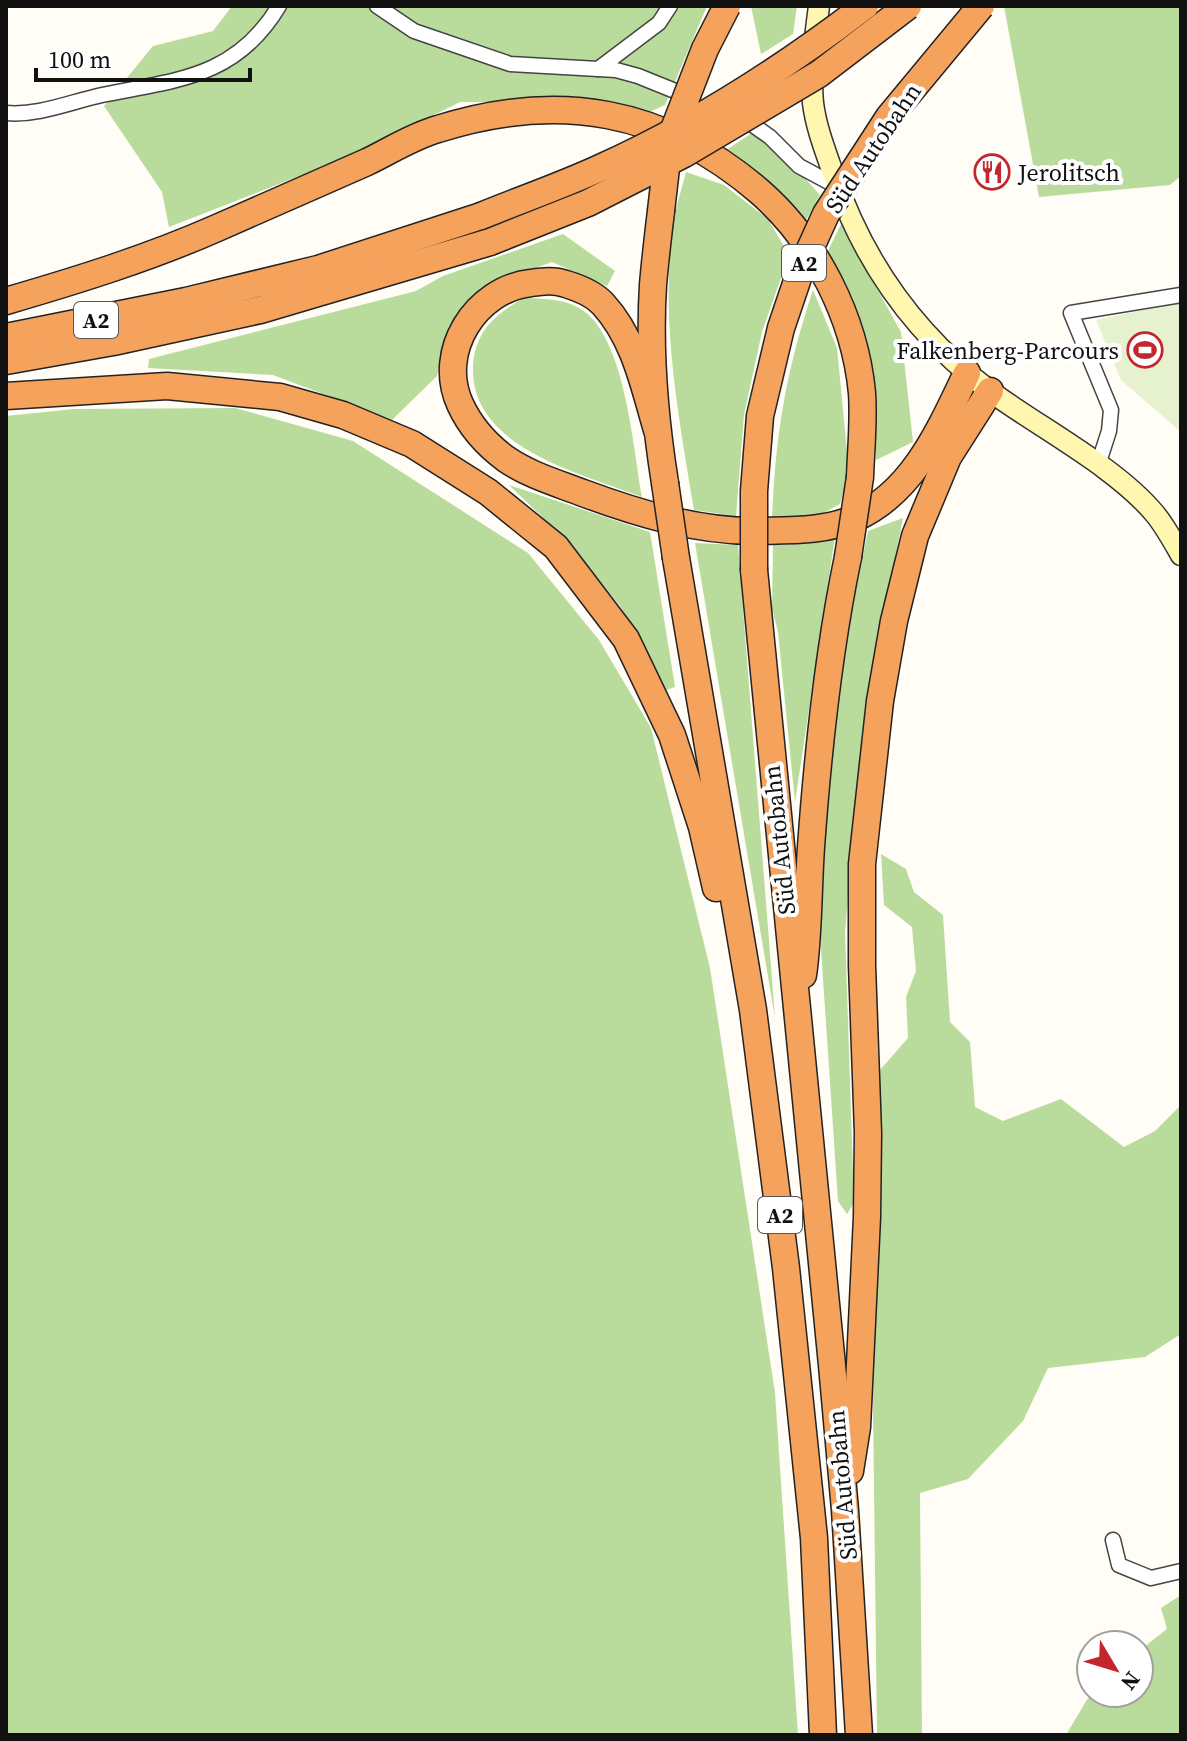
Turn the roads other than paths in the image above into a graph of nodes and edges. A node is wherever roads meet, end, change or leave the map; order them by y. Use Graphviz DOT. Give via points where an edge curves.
graph roads {
  1 [pos="279,6"];
  2 [pos="377,6"];
  3 [pos="670,6"];
  4 [pos="727,6"];
  5 [pos="819,6"];
  6 [pos="865,6"];
  7 [pos="908,6"];
  8 [pos="981,6"];
  9 [pos="598,69"];
  10 [pos="6,113"];
  11 [pos="838,187"];
  12 [pos="1181,295"];
  13 [pos="6,301"];
  14 [pos="6,337"];
  15 [pos="6,361"];
  16 [pos="967,373"];
  17 [pos="990,391"];
  18 [pos="6,396"];
  19 [pos="657,430"];
  20 [pos="1098,465"];
  21 [pos="1181,555"];
  22 [pos="753,1010"];
  23 [pos="798,1018"];
  24 [pos="845,1510"];
  25 [pos="1113,1540"];
  26 [pos="1181,1571"];
  27 [pos="823,1735"];
  28 [pos="859,1735"];
  1 -- 10 [label="street" via="244,51 208,70 161,86 22,115"];
  2 -- 9 [label="street" via="414,31 510,64"];
  3 -- 9 [label="street" via="659,23"];
  4 -- 19 [label="highway, Süd Autobahn / A2, bridge" via="669,142 653,287"];
  5 -- 11 [label="main road" via="813,101"];
  6 -- 14 [label="highway, A2, bridge" via="811,47 699,117 601,167 481,216 318,269"];
  7 -- 15 [label="highway, A2, bridge" via="819,74 684,154 588,203 490,242 260,310"];
  8 -- 23 [label="highway, Süd Autobahn / A2, bridge" via="889,117 826,214 781,328 760,416 754,570"];
  9 -- 11 [label="street" via="638,76 740,117 799,166"];
  11 -- 16 [label="main road" via="856,232 888,286 929,338"];
  12 -- 20 [label="street" via="1071,313 1111,410"];
  13 -- 23 [label="highway, bridge" via="137,261 434,130 483,116 559,109 628,119 680,137 731,168 779,211 829,283 854,351 862,392 860,477 816,772 808,938"];
  16 -- 17 [label="main road"];
  16 -- 19 [label="highway" via="916,468 874,507 854,519 804,530 725,529 613,504 535,475 488,445 459,402 454,382 457,343 470,317 488,298 514,285 553,280 578,287 619,323"];
  17 -- 20 [label="main road"];
  17 -- 24 [label="highway" via="948,457 915,536 878,716 862,864 867,1217 857,1427"];
  18 -- 22 [label="highway" via="167,386 280,397 343,415 412,444 540,532 626,639 653,692 702,827 727,935"];
  19 -- 22 [label="highway, Süd Autobahn / A2, bridge"];
  20 -- 21 [label="main road" via="1156,514"];
  22 -- 27 [label="highway, Süd Autobahn / A2" via="804,1420"];
  23 -- 24 [label="highway, Süd Autobahn / A2"];
  24 -- 28 [label="highway, Süd Autobahn / A2"];
  25 -- 26 [label="street" via="1119,1565 1151,1578"];
}
